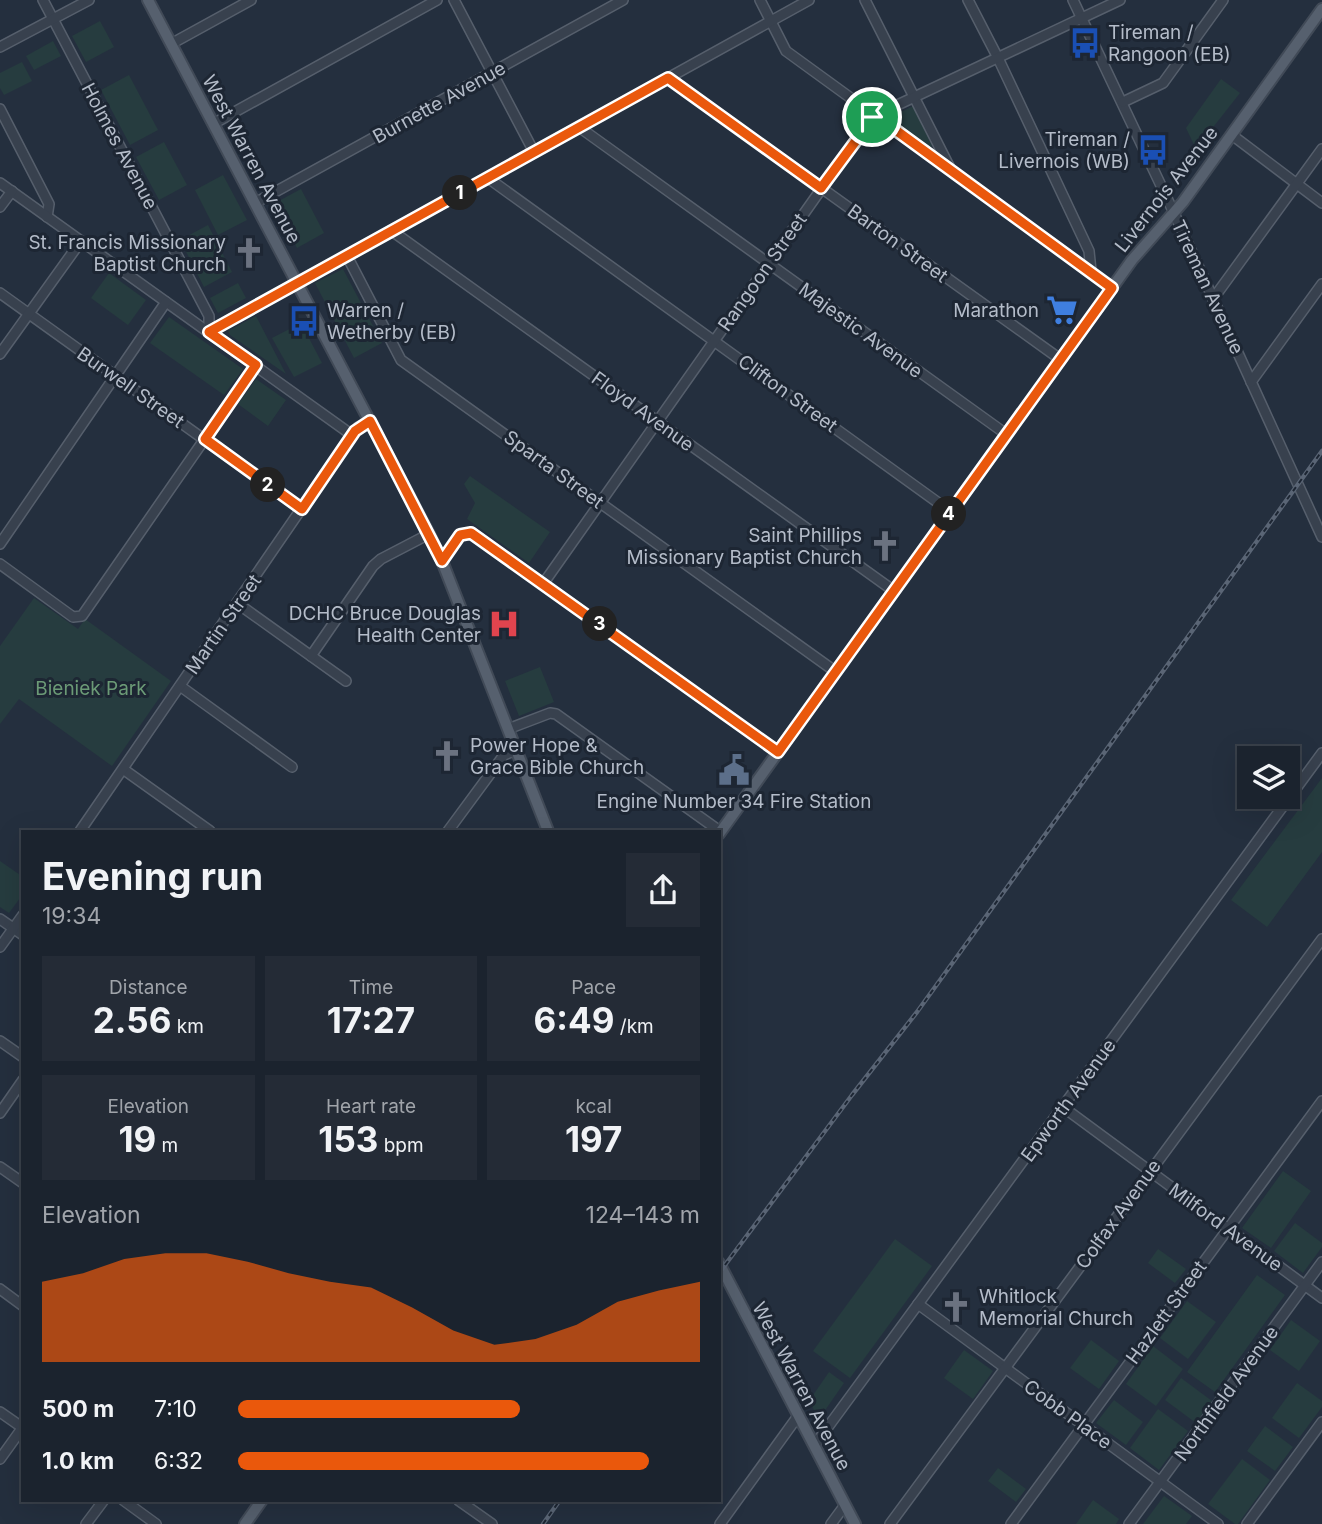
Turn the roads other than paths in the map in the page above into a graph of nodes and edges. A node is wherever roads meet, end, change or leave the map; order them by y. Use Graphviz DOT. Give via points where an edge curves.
graph roads {
  1 [pos="43,0"];
  2 [pos="89,0"];
  3 [pos="148,0"];
  4 [pos="251,0"];
  5 [pos="437,0"];
  6 [pos="454,0"];
  7 [pos="623,0"];
  8 [pos="760,0"];
  9 [pos="810,0"];
  10 [pos="866,0"];
  11 [pos="968,0"];
  12 [pos="1073,0"];
  13 [pos="1120,0"];
  14 [pos="1223,0"];
  15 [pos="1322,9"];
  16 [pos="1083,18"];
  17 [pos="53,19"];
  18 [pos="771,21"];
  19 [pos="171,44"];
  20 [pos="0,47"];
  21 [pos="998,58"];
  22 [pos="492,72"];
  23 [pos="668,78"];
  24 [pos="916,97"];
  25 [pos="1123,102"];
  26 [pos="0,109"];
  27 [pos="875,115"];
  28 [pos="213,124"];
  29 [pos="579,127"];
  30 [pos="1231,135"];
  31 [pos="1322,149"];
  32 [pos="534,152"];
  33 [pos="950,168"];
  34 [pos="488,178"];
  35 [pos="0,183"];
  36 [pos="1297,184"];
  37 [pos="821,188"];
  38 [pos="12,191"];
  39 [pos="255,203"];
  40 [pos="1322,203"];
  41 [pos="0,207"];
  42 [pos="1174,213"];
  43 [pos="47,217"];
  44 [pos="392,230"];
  45 [pos="81,241"];
  46 [pos="347,256"];
  47 [pos="768,262"];
  48 [pos="1091,271"];
  49 [pos="297,282"];
  50 [pos="1322,284"];
  51 [pos="1112,288"];
  52 [pos="0,293"];
  53 [pos="1213,299"];
  54 [pos="166,302"];
  55 [pos="29,313"];
  56 [pos="209,332"];
  57 [pos="715,341"];
  58 [pos="0,354"];
  59 [pos="1060,359"];
  60 [pos="256,365"];
  61 [pos="116,376"];
  62 [pos="1251,382"];
  63 [pos="370,421"];
  64 [pos="657,422"];
  65 [pos="1006,434"];
  66 [pos="352,435"];
  67 [pos="205,439"];
  68 [pos="599,502"];
  69 [pos="302,509"];
  70 [pos="951,512"];
  71 [pos="429,534"];
  72 [pos="1322,537"];
  73 [pos="0,544"];
  74 [pos="442,561"];
  75 [pos="0,564"];
  76 [pos="543,584"];
  77 [pos="894,591"];
  78 [pos="237,603"];
  79 [pos="311,656"];
  80 [pos="836,672"];
  81 [pos="346,681"];
  82 [pos="180,687"];
  83 [pos="508,729"];
  84 [pos="516,750"];
  85 [pos="778,752"];
  86 [pos="1322,753"];
  87 [pos="292,767"];
  88 [pos="123,769"];
  89 [pos="81,830"];
  90 [pos="209,830"];
  91 [pos="449,830"];
  92 [pos="548,830"];
  93 [pos="716,830"];
  94 [pos="721,832"];
  95 [pos="21,918"];
  96 [pos="0,919"];
  97 [pos="13,928"];
  98 [pos="21,934"];
  99 [pos="1322,939"];
  100 [pos="0,947"];
  101 [pos="0,1041"];
  102 [pos="21,1056"];
  103 [pos="21,1083"];
  104 [pos="1322,1101"];
  105 [pos="1063,1107"];
  106 [pos="0,1112"];
  107 [pos="0,1167"];
  108 [pos="1150,1171"];
  109 [pos="21,1182"];
  110 [pos="1228,1228"];
  111 [pos="1322,1262"];
  112 [pos="721,1267"];
  113 [pos="1305,1285"];
  114 [pos="0,1289"];
  115 [pos="1322,1297"];
  116 [pos="918,1304"];
  117 [pos="21,1305"];
  118 [pos="1006,1368"];
  119 [pos="0,1412"];
  120 [pos="798,1416"];
  121 [pos="1322,1422"];
  122 [pos="1084,1426"];
  123 [pos="21,1427"];
  124 [pos="21,1431"];
  125 [pos="814,1446"];
  126 [pos="0,1459"];
  127 [pos="1161,1482"];
  128 [pos="102,1502"];
  129 [pos="126,1502"];
  130 [pos="261,1502"];
  131 [pos="461,1502"];
  132 [pos="845,1505"];
  133 [pos="86,1524"];
  134 [pos="156,1524"];
  135 [pos="245,1524"];
  136 [pos="492,1524"];
  137 [pos="720,1524"];
  138 [pos="831,1524"];
  139 [pos="855,1524"];
  140 [pos="890,1524"];
  141 [pos="1011,1524"];
  142 [pos="1129,1524"];
  143 [pos="1218,1524"];
  144 [pos="1247,1524"];
  1 -- 17 [label="street, Holmes Avenue"];
  2 -- 17 [label="street"];
  3 -- 19 [label="main road, West Warren Avenue"];
  4 -- 19 [label="street"];
  5 -- 28 [label="street"];
  6 -- 22 [label="street"];
  7 -- 22 [label="street, Burnette Avenue"];
  8 -- 18 [label="street"];
  9 -- 18 [label="street"];
  10 -- 24 [label="street"];
  11 -- 21 [label="street"];
  12 -- 16 [label="street, Tireman Avenue"];
  13 -- 16 [label="street, Rangoon Street"];
  14 -- 25 [label="street" via="1163,83"];
  15 -- 30 [label="main road, Livernois Avenue"];
  16 -- 21 [label="street, Rangoon Street"];
  16 -- 25 [label="street, Tireman Avenue"];
  17 -- 20 [label="street"];
  17 -- 56 [label="street, Holmes Avenue" via="209,316"];
  18 -- 23 [label="street"];
  18 -- 27 [label="street" via="786,51"];
  19 -- 28 [label="main road, West Warren Avenue"];
  21 -- 24 [label="street, Rangoon Street"];
  21 -- 48 [label="street" via="1089,251"];
  22 -- 32 [label="street"];
  22 -- 39 [label="street, Burnette Avenue"];
  23 -- 29 [label="street"];
  23 -- 37 [label="street, Barton Street"];
  24 -- 27 [label="street, Rangoon Street"];
  24 -- 33 [label="street"];
  25 -- 42 [label="street, Tireman Avenue"];
  26 -- 43 [label="street" via="49,204"];
  27 -- 33 [label="street"];
  27 -- 37 [label="street, Rangoon Street"];
  28 -- 39 [label="main road, West Warren Avenue"];
  29 -- 32 [label="street"];
  29 -- 47 [label="street, Majestic Avenue"];
  30 -- 36 [label="street"];
  30 -- 42 [label="main road, Livernois Avenue"];
  31 -- 36 [label="street"];
  32 -- 34 [label="street"];
  33 -- 48 [label="street"];
  34 -- 44 [label="street"];
  34 -- 57 [label="street, Clifton Street"];
  35 -- 38 [label="street"];
  36 -- 40 [label="street"];
  36 -- 53 [label="street"];
  37 -- 47 [label="street, Rangoon Street"];
  37 -- 59 [label="street, Barton Street"];
  38 -- 41 [label="street"];
  38 -- 43 [label="street"];
  39 -- 49 [label="main road, West Warren Avenue"];
  42 -- 51 [label="main road, Livernois Avenue"];
  42 -- 53 [label="street, Tireman Avenue"];
  43 -- 45 [label="street"];
  44 -- 46 [label="street"];
  44 -- 64 [label="street, Floyd Avenue"];
  45 -- 54 [label="street"];
  45 -- 55 [label="street"];
  46 -- 49 [label="street"];
  46 -- 68 [label="street, Sparta Street" via="401,360"];
  47 -- 57 [label="street, Rangoon Street"];
  47 -- 65 [label="street, Majestic Avenue"];
  48 -- 51 [label="street"];
  49 -- 56 [label="street"];
  49 -- 63 [label="main road, West Warren Avenue"];
  50 -- 62 [label="street"];
  51 -- 59 [label="main road, Livernois Avenue"];
  52 -- 55 [label="street, Burwell Street"];
  53 -- 62 [label="street, Tireman Avenue"];
  54 -- 56 [label="street"];
  54 -- 61 [label="street"];
  55 -- 58 [label="street"];
  55 -- 61 [label="street, Burwell Street"];
  56 -- 60 [label="street"];
  57 -- 64 [label="street, Rangoon Street"];
  57 -- 70 [label="street, Clifton Street"];
  59 -- 65 [label="main road, Livernois Avenue"];
  60 -- 66 [label="street"];
  60 -- 67 [label="street"];
  61 -- 67 [label="street, Burwell Street"];
  61 -- 73 [label="street"];
  62 -- 72 [label="street, Tireman Avenue"];
  63 -- 66 [label="street, Martin Street"];
  63 -- 71 [label="main road, West Warren Avenue"];
  64 -- 68 [label="street, Rangoon Street"];
  64 -- 77 [label="street, Floyd Avenue"];
  65 -- 70 [label="main road, Livernois Avenue"];
  66 -- 69 [label="street, Martin Street"];
  67 -- 69 [label="street, Burwell Street"];
  67 -- 75 [label="street" via="84,614 73,617"];
  68 -- 76 [label="street, Rangoon Street"];
  68 -- 80 [label="street, Sparta Street"];
  69 -- 78 [label="street, Martin Street"];
  70 -- 77 [label="main road, Livernois Avenue"];
  71 -- 74 [label="main road, West Warren Avenue"];
  71 -- 79 [label="street" via="373,566"];
  74 -- 76 [label="street" via="460,535 471,533"];
  74 -- 83 [label="main road, West Warren Avenue"];
  76 -- 85 [label="street"];
  77 -- 80 [label="main road, Livernois Avenue"];
  78 -- 79 [label="street"];
  78 -- 82 [label="street, Martin Street"];
  79 -- 81 [label="street"];
  80 -- 85 [label="main road, Livernois Avenue"];
  82 -- 87 [label="street"];
  82 -- 88 [label="street, Martin Street"];
  83 -- 84 [label="main road, West Warren Avenue"];
  83 -- 93 [label="street" via="556,714"];
  84 -- 91 [label="street" via="504,755"];
  84 -- 92 [label="main road, West Warren Avenue"];
  85 -- 94 [label="main road, Livernois Avenue"];
  86 -- 105 [label="street, Epworth Avenue"];
  88 -- 89 [label="street, Martin Street"];
  88 -- 90 [label="street"];
  95 -- 97 [label="street"];
  96 -- 97 [label="street"];
  97 -- 98 [label="street"];
  97 -- 100 [label="street"];
  99 -- 108 [label="street, Colfax Avenue"];
  101 -- 102 [label="street"];
  103 -- 106 [label="street"];
  104 -- 110 [label="street, Hazlett Street"];
  105 -- 108 [label="street, Milford Avenue"];
  105 -- 116 [label="street, Epworth Avenue"];
  107 -- 109 [label="street"];
  108 -- 110 [label="street, Milford Avenue"];
  108 -- 118 [label="street, Colfax Avenue"];
  110 -- 113 [label="street, Milford Avenue"];
  110 -- 122 [label="street, Hazlett Street"];
  111 -- 113 [label="street, Northfield Avenue"];
  112 -- 120 [label="main road, West Warren Avenue"];
  113 -- 115 [label="street, Milford Avenue"];
  113 -- 127 [label="street, Northfield Avenue"];
  114 -- 117 [label="street"];
  116 -- 118 [label="street, Cobb Place"];
  116 -- 125 [label="street, Epworth Avenue"];
  118 -- 122 [label="street, Cobb Place"];
  118 -- 140 [label="street, Colfax Avenue"];
  119 -- 123 [label="street"];
  120 -- 125 [label="main road, West Warren Avenue"];
  120 -- 137 [label="street"];
  121 -- 144 [label="street"];
  122 -- 127 [label="street, Cobb Place"];
  122 -- 141 [label="street, Hazlett Street"];
  124 -- 126 [label="street"];
  125 -- 132 [label="main road, West Warren Avenue"];
  127 -- 142 [label="street, Northfield Avenue"];
  127 -- 143 [label="street, Cobb Place"];
  128 -- 133 [label="street"];
  129 -- 134 [label="street"];
  130 -- 135 [label="main road"];
  131 -- 136 [label="street"];
  132 -- 138 [label="street"];
  132 -- 139 [label="main road, West Warren Avenue"];
}
